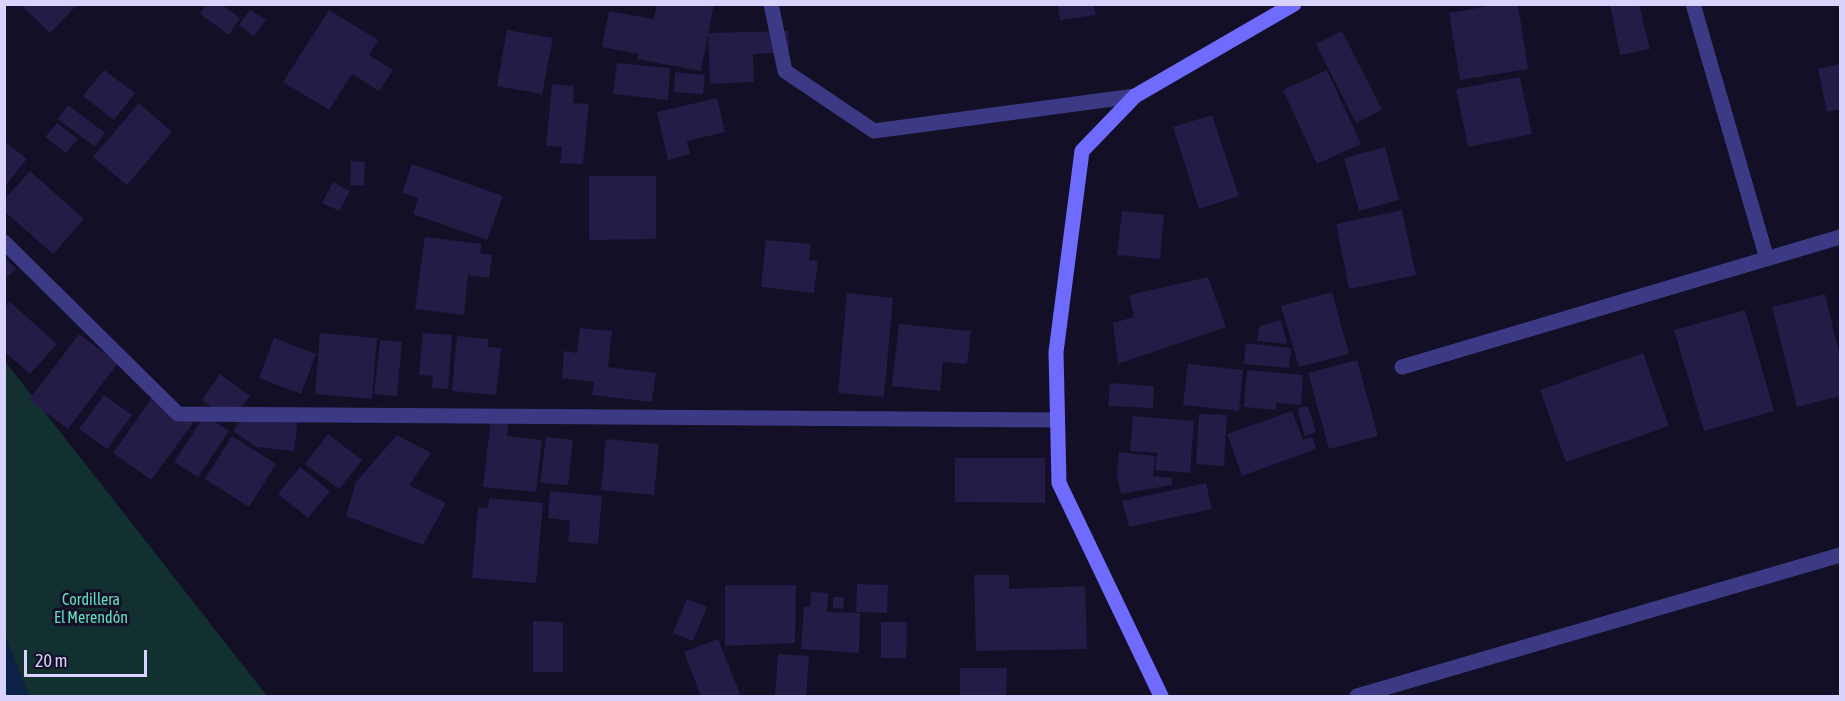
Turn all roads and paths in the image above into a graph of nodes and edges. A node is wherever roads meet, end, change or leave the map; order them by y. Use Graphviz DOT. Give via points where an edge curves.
graph roads {
  1 [pos="771,4"];
  2 [pos="1294,4"];
  3 [pos="1693,4"];
  4 [pos="1135,96"];
  5 [pos="1840,237"];
  6 [pos="4,242"];
  7 [pos="1767,259"];
  8 [pos="1402,367"];
  9 [pos="1057,420"];
  10 [pos="1840,555"];
  11 [pos="1161,696"];
  12 [pos="1357,696"];
  1 -- 4 [label="street" via="785,72 874,132"];
  2 -- 4 [label="street"];
  3 -- 7 [label="street"];
  4 -- 9 [label="street" via="1082,151 1056,352"];
  5 -- 7 [label="street"];
  6 -- 9 [label="street" via="178,414"];
  7 -- 8 [label="street"];
  9 -- 11 [label="street" via="1059,483"];
  10 -- 12 [label="street"];
}
